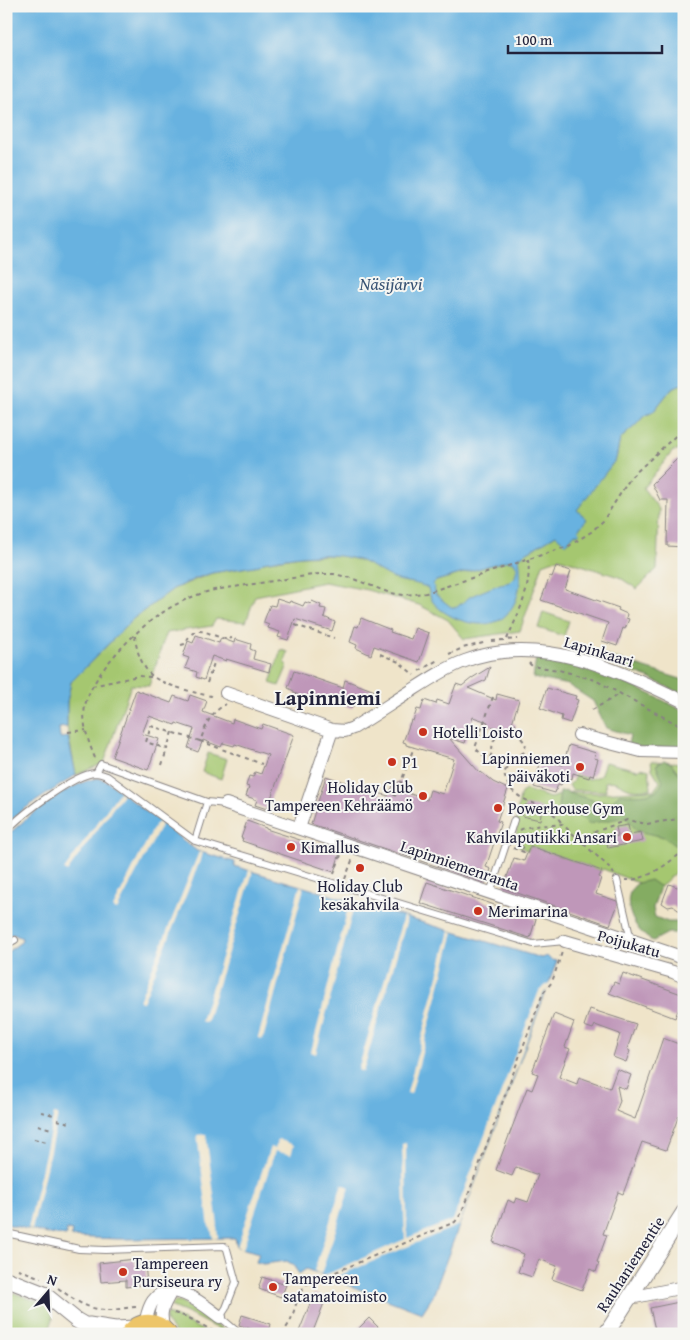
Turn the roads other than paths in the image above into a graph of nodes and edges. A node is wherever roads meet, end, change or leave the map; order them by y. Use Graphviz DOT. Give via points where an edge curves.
graph roads {
  1 [pos="225,694"];
  2 [pos="684,702"];
  3 [pos="332,730"];
  4 [pos="579,735"];
  5 [pos="684,752"];
  6 [pos="96,773"];
  7 [pos="206,802"];
  8 [pos="226,804"];
  9 [pos="514,820"];
  10 [pos="299,828"];
  11 [pos="6,831"];
  12 [pos="195,841"];
  13 [pos="617,880"];
  14 [pos="490,893"];
  15 [pos="15,940"];
  16 [pos="631,940"];
  17 [pos="565,941"];
  18 [pos="6,946"];
  19 [pos="684,958"];
  20 [pos="684,977"];
  21 [pos="684,1212"];
  22 [pos="6,1233"];
  23 [pos="10,1274"];
  24 [pos="684,1287"];
  25 [pos="630,1298"];
  26 [pos="220,1317"];
  27 [pos="144,1321"];
  28 [pos="82,1323"];
  29 [pos="165,1332"];
  30 [pos="100,1334"];
  31 [pos="240,1334"];
  32 [pos="606,1334"];
  1 -- 3 [label="street, Lapinkaari"];
  2 -- 3 [label="street, Lapinkaari" via="639,681 569,656 527,651 493,653 465,660 353,728"];
  3 -- 10 [label="street"];
  4 -- 5 [label="street" via="641,752"];
  6 -- 7 [label="lane" via="101,764"];
  6 -- 11 [label="lane" via="79,778 49,797"];
  6 -- 12 [label="lane" via="107,776"];
  7 -- 8 [label="lane"];
  7 -- 12 [label="lane"];
  8 -- 10 [label="street, Lapinniemenranta"];
  9 -- 14 [label="lane"];
  10 -- 14 [label="street, Lapinniemenranta"];
  12 -- 17 [label="lane" via="533,944"];
  13 -- 16 [label="lane"];
  14 -- 16 [label="street, Lapinniemenranta"];
  15 -- 18 [label="lane"];
  16 -- 19 [label="street, Lapinniemenranta"];
  17 -- 20 [label="street, Poijukatu"];
  21 -- 25 [label="street, Rauhaniementie"];
  22 -- 26 [label="lane" via="79,1249 224,1246 236,1282"];
  23 -- 28 [label="street" via="44,1294"];
  24 -- 25 [label="street"];
  25 -- 32 [label="street, Rauhaniementie"];
  26 -- 27 [label="street" via="193,1298 172,1292 157,1297"];
  26 -- 31 [label="lane"];
  27 -- 28 [label="street" via="115,1329"];
  27 -- 29 [label="main road"];
  28 -- 30 [label="street"];
}
